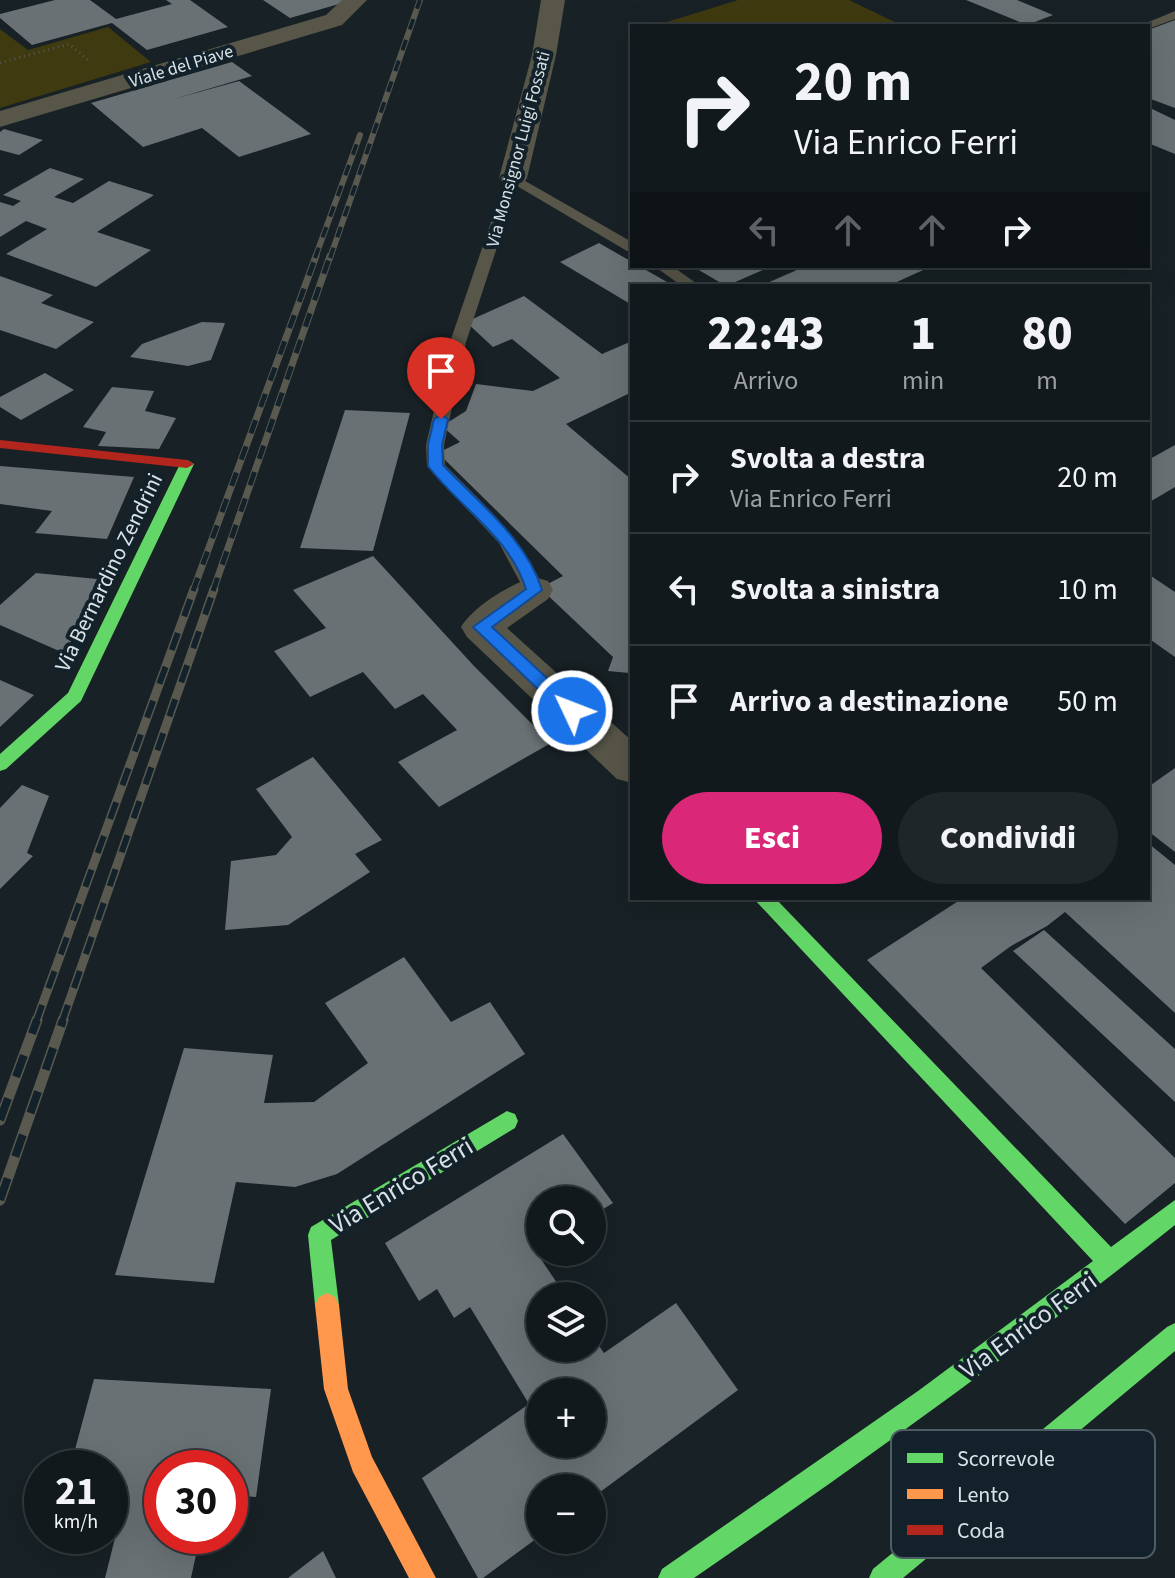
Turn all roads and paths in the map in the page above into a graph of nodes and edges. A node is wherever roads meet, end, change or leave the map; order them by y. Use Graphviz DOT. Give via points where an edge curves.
graph roads {
  1 [pos="355,0"];
  2 [pos="553,0"];
  3 [pos="1175,15"];
  4 [pos="1150,24"];
  5 [pos="0,63"];
  6 [pos="117,85"];
  7 [pos="0,119"];
  8 [pos="513,178"];
  9 [pos="630,247"];
  10 [pos="665,268"];
  11 [pos="689,284"];
  12 [pos="0,444"];
  13 [pos="534,590"];
  14 [pos="0,764"];
  15 [pos="630,765"];
  16 [pos="765,900"];
  17 [pos="507,1121"];
  18 [pos="1175,1211"];
  19 [pos="1111,1264"];
  20 [pos="1175,1335"];
  21 [pos="1061,1430"];
  22 [pos="907,1558"];
  23 [pos="423,1578"];
  24 [pos="671,1578"];
  25 [pos="882,1578"];
  1 -- 6 [label="street, Viale del Piave" via="334,20"];
  2 -- 8 [label="street, Via Monsignor Luigi Fossati"];
  3 -- 4 [label="lane"];
  5 -- 6 [label="path" via="69,44"];
  6 -- 7 [label="street, Viale del Piave"];
  8 -- 9 [label="lane"];
  8 -- 13 [label="lane, Via Monsignor Luigi Fossati" via="458,342 434,457 436,466 513,547"];
  10 -- 11 [label="lane"];
  12 -- 14 [label="street, Via Bernardino Zendrini" via="187,464 75,697"];
  13 -- 15 [label="street" via="481,627"];
  16 -- 19 [label="street, Via Enrico Ferri"];
  17 -- 23 [label="street, Via Enrico Ferri" via="319,1235 336,1389 362,1463"];
  18 -- 19 [label="street, Via Enrico Ferri"];
  19 -- 24 [label="street, Via Enrico Ferri" via="833,1469"];
  20 -- 21 [label="street"];
  22 -- 25 [label="street"];
}
